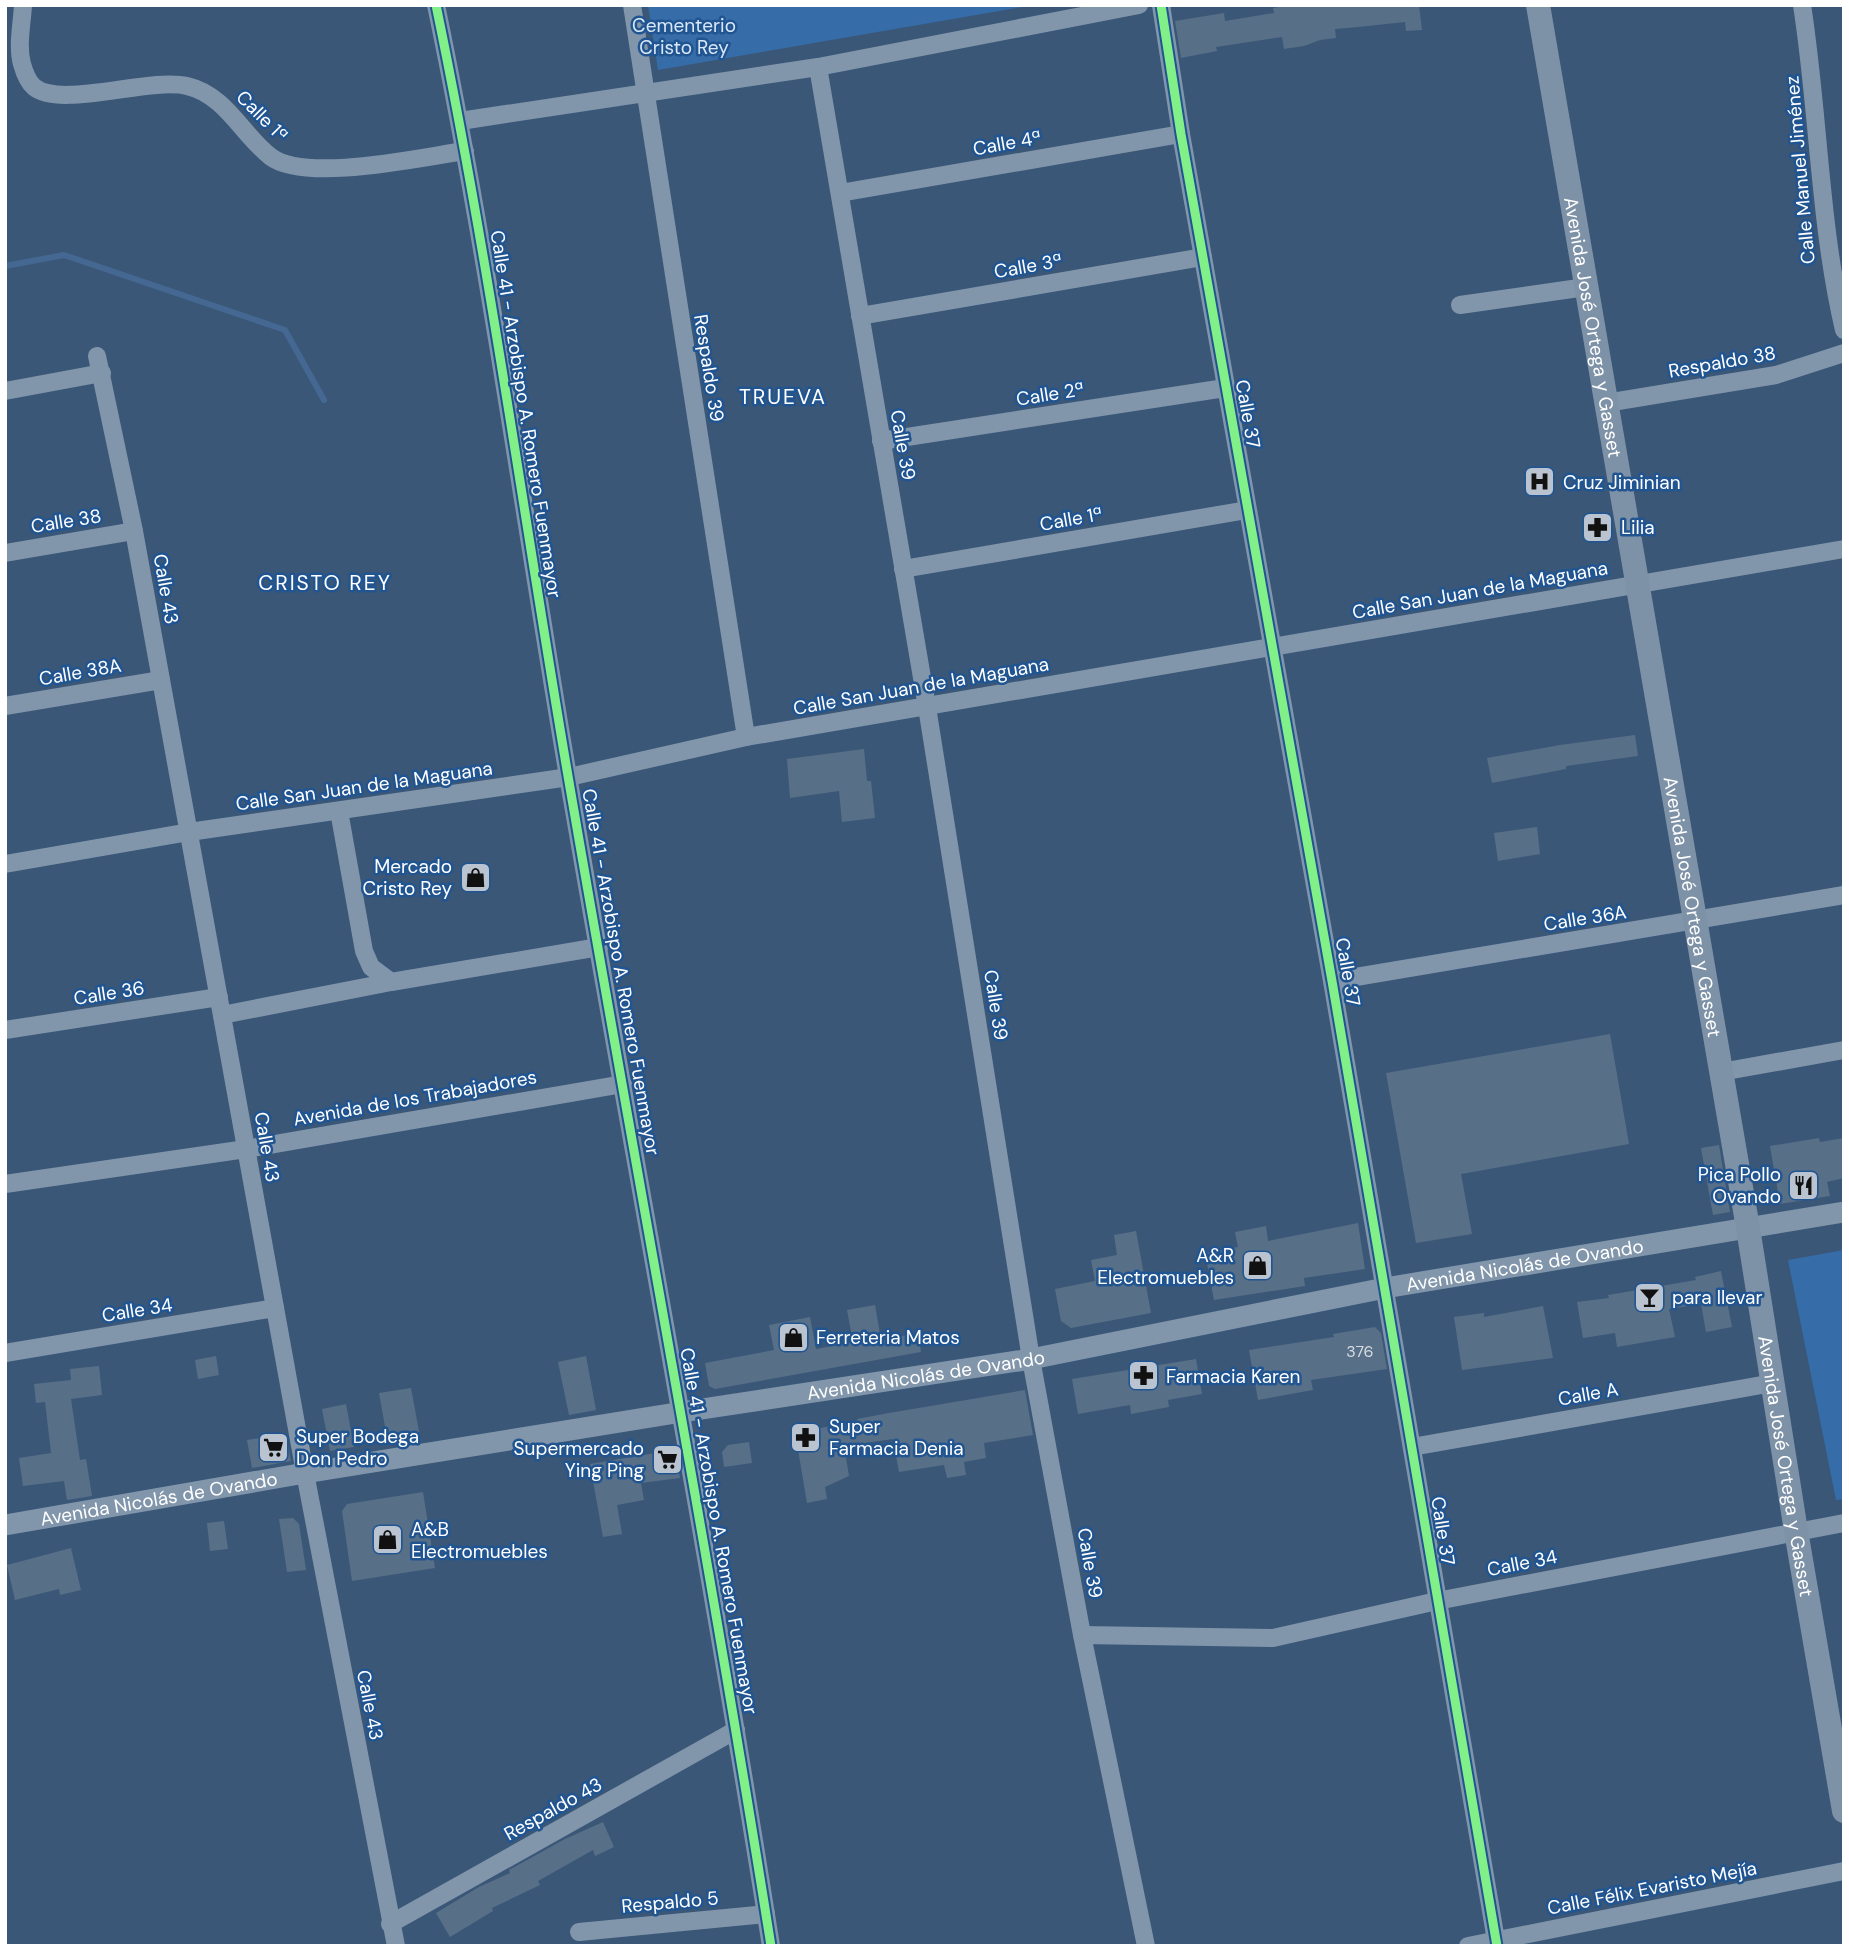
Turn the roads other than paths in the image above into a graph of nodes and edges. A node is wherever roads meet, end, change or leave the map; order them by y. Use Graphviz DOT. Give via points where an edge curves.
graph roads {
  1 [pos="23,5"];
  2 [pos="436,5"];
  3 [pos="632,5"];
  4 [pos="1139,5"];
  5 [pos="1161,5"];
  6 [pos="1538,5"];
  7 [pos="1802,5"];
  8 [pos="818,67"];
  9 [pos="645,94"];
  10 [pos="460,121"];
  11 [pos="1181,134"];
  12 [pos="466,151"];
  13 [pos="840,193"];
  14 [pos="1203,257"];
  15 [pos="1586,287"];
  16 [pos="1460,305"];
  17 [pos="860,316"];
  18 [pos="1844,330"];
  19 [pos="1844,353"];
  20 [pos="1225,388"];
  21 [pos="5,390"];
  22 [pos="1606,403"];
  23 [pos="881,441"];
  24 [pos="1247,510"];
  25 [pos="134,531"];
  26 [pos="1844,549"];
  27 [pos="5,553"];
  28 [pos="903,569"];
  29 [pos="1637,584"];
  30 [pos="1272,647"];
  31 [pos="161,680"];
  32 [pos="5,706"];
  33 [pos="927,707"];
  34 [pos="747,737"];
  35 [pos="569,778"];
  36 [pos="339,811"];
  37 [pos="189,832"];
  38 [pos="5,864"];
  39 [pos="1844,895"];
  40 [pos="1695,921"];
  41 [pos="599,947"];
  42 [pos="1332,981"];
  43 [pos="391,982"];
  44 [pos="220,1006"];
  45 [pos="5,1030"];
  46 [pos="1844,1050"];
  47 [pos="1721,1072"];
  48 [pos="623,1084"];
  49 [pos="246,1149"];
  50 [pos="5,1184"];
  51 [pos="1844,1212"];
  52 [pos="1748,1228"];
  53 [pos="1385,1288"];
  54 [pos="275,1308"];
  55 [pos="5,1353"];
  56 [pos="1031,1359"];
  57 [pos="1773,1383"];
  58 [pos="682,1412"];
  59 [pos="1412,1447"];
  60 [pos="304,1473"];
  61 [pos="1844,1523"];
  62 [pos="5,1525"];
  63 [pos="1796,1531"];
  64 [pos="1437,1601"];
  65 [pos="1082,1635"];
  66 [pos="736,1730"];
  67 [pos="1844,1811"];
  68 [pos="1844,1871"];
  69 [pos="766,1914"];
  70 [pos="390,1924"];
  71 [pos="579,1932"];
  72 [pos="1496,1942"];
  73 [pos="396,1946"];
  74 [pos="771,1946"];
  75 [pos="1146,1946"];
  76 [pos="1468,1946"];
  1 -- 12 [label="street, Calle 1ª" via="21,61 34,87 48,94 187,86 222,105 270,156 301,168 355,166"];
  2 -- 10 [label="street, Calle 41 - Arzobispo A. Romero Fuenmayor"];
  3 -- 9 [label="street, Respaldo 39"];
  4 -- 8 [label="street"];
  5 -- 11 [label="street, Calle 37"];
  6 -- 15 [label="main road, Avenida José Ortega y Gasset"];
  7 -- 18 [label="street, Calle Manuel Jiménez" via="1824,219"];
  8 -- 9 [label="street"];
  8 -- 13 [label="street, Calle 39"];
  9 -- 10 [label="street"];
  9 -- 34 [label="street, Respaldo 39"];
  10 -- 12 [label="street, Calle 41 - Arzobispo A. Romero Fuenmayor"];
  11 -- 13 [label="street, Calle 4ª"];
  11 -- 14 [label="street, Calle 37"];
  12 -- 35 [label="street, Calle 41 - Arzobispo A. Romero Fuenmayor"];
  13 -- 17 [label="street, Calle 39"];
  14 -- 17 [label="street, Calle 3ª"];
  14 -- 20 [label="street, Calle 37"];
  15 -- 16 [label="street"];
  15 -- 22 [label="main road, Avenida José Ortega y Gasset"];
  17 -- 23 [label="street, Calle 39"];
  19 -- 22 [label="street, Respaldo 38" via="1776,375"];
  20 -- 23 [label="street, Calle 2ª"];
  20 -- 24 [label="street, Calle 37"];
  21 -- 25 [label="street, Calle 43" via="99,365"];
  22 -- 29 [label="main road, Avenida José Ortega y Gasset"];
  23 -- 28 [label="street, Calle 39"];
  24 -- 28 [label="street, Calle 1ª"];
  24 -- 30 [label="street, Calle 37"];
  25 -- 27 [label="street, Calle 38"];
  25 -- 31 [label="street, Calle 43"];
  26 -- 29 [label="street, Calle San Juan de la Maguana"];
  28 -- 33 [label="street, Calle 39"];
  29 -- 30 [label="street, Calle San Juan de la Maguana"];
  29 -- 40 [label="main road, Avenida José Ortega y Gasset"];
  30 -- 33 [label="street, Calle San Juan de la Maguana"];
  30 -- 42 [label="street, Calle 37"];
  31 -- 32 [label="street, Calle 38A"];
  31 -- 37 [label="street, Calle 43"];
  33 -- 34 [label="street, Calle San Juan de la Maguana"];
  33 -- 56 [label="street, Calle 39"];
  34 -- 35 [label="street, Calle San Juan de la Maguana"];
  35 -- 36 [label="street, Calle San Juan de la Maguana"];
  35 -- 41 [label="street, Calle 41 - Arzobispo A. Romero Fuenmayor"];
  36 -- 37 [label="street, Calle San Juan de la Maguana"];
  36 -- 43 [label="street" via="364,951 371,967"];
  37 -- 38 [label="street, Calle San Juan de la Maguana"];
  37 -- 44 [label="street, Calle 43"];
  39 -- 40 [label="street, Calle 36A"];
  40 -- 42 [label="street, Calle 36A"];
  40 -- 47 [label="main road, Avenida José Ortega y Gasset"];
  41 -- 43 [label="street, Calle 36"];
  41 -- 48 [label="street, Calle 41 - Arzobispo A. Romero Fuenmayor"];
  42 -- 53 [label="street, Calle 37"];
  43 -- 44 [label="street, Calle 36"];
  44 -- 45 [label="street, Calle 36"];
  44 -- 49 [label="street, Calle 43"];
  46 -- 47 [label="street"];
  47 -- 52 [label="main road, Avenida José Ortega y Gasset"];
  48 -- 49 [label="street, Avenida de los Trabajadores"];
  48 -- 58 [label="street, Calle 41 - Arzobispo A. Romero Fuenmayor"];
  49 -- 50 [label="street, Avenida de los Trabajadores"];
  49 -- 54 [label="street, Calle 43"];
  51 -- 52 [label="street, Avenida Nicolás de Ovando"];
  52 -- 53 [label="street, Avenida Nicolás de Ovando"];
  52 -- 57 [label="main road, Avenida José Ortega y Gasset"];
  53 -- 56 [label="street, Avenida Nicolás de Ovando"];
  53 -- 59 [label="street, Calle 37"];
  54 -- 55 [label="street, Calle 34"];
  54 -- 60 [label="street, Calle 43"];
  56 -- 58 [label="street, Avenida Nicolás de Ovando"];
  56 -- 65 [label="street, Calle 39"];
  57 -- 59 [label="street, Calle A"];
  57 -- 63 [label="main road, Avenida José Ortega y Gasset"];
  58 -- 60 [label="street, Avenida Nicolás de Ovando"];
  58 -- 66 [label="street, Calle 41 - Arzobispo A. Romero Fuenmayor"];
  59 -- 64 [label="street, Calle 37"];
  60 -- 62 [label="street, Avenida Nicolás de Ovando"];
  60 -- 70 [label="street, Calle 43"];
  61 -- 63 [label="street, Calle 34"];
  63 -- 64 [label="street, Calle 34"];
  63 -- 67 [label="main road, Avenida José Ortega y Gasset"];
  64 -- 65 [label="street, Calle 34" via="1273,1638"];
  64 -- 72 [label="street, Calle 37"];
  65 -- 75 [label="street, Calle 39"];
  66 -- 69 [label="street, Calle 41 - Arzobispo A. Romero Fuenmayor"];
  66 -- 70 [label="street, Respaldo 43"];
  68 -- 72 [label="street, Calle Félix Evaristo Mejía"];
  69 -- 71 [label="street, Respaldo 5"];
  69 -- 74 [label="street, Calle 41 - Arzobispo A. Romero Fuenmayor"];
  70 -- 73 [label="street, Calle 43"];
  72 -- 76 [label="street, Calle Félix Evaristo Mejía"];
}
